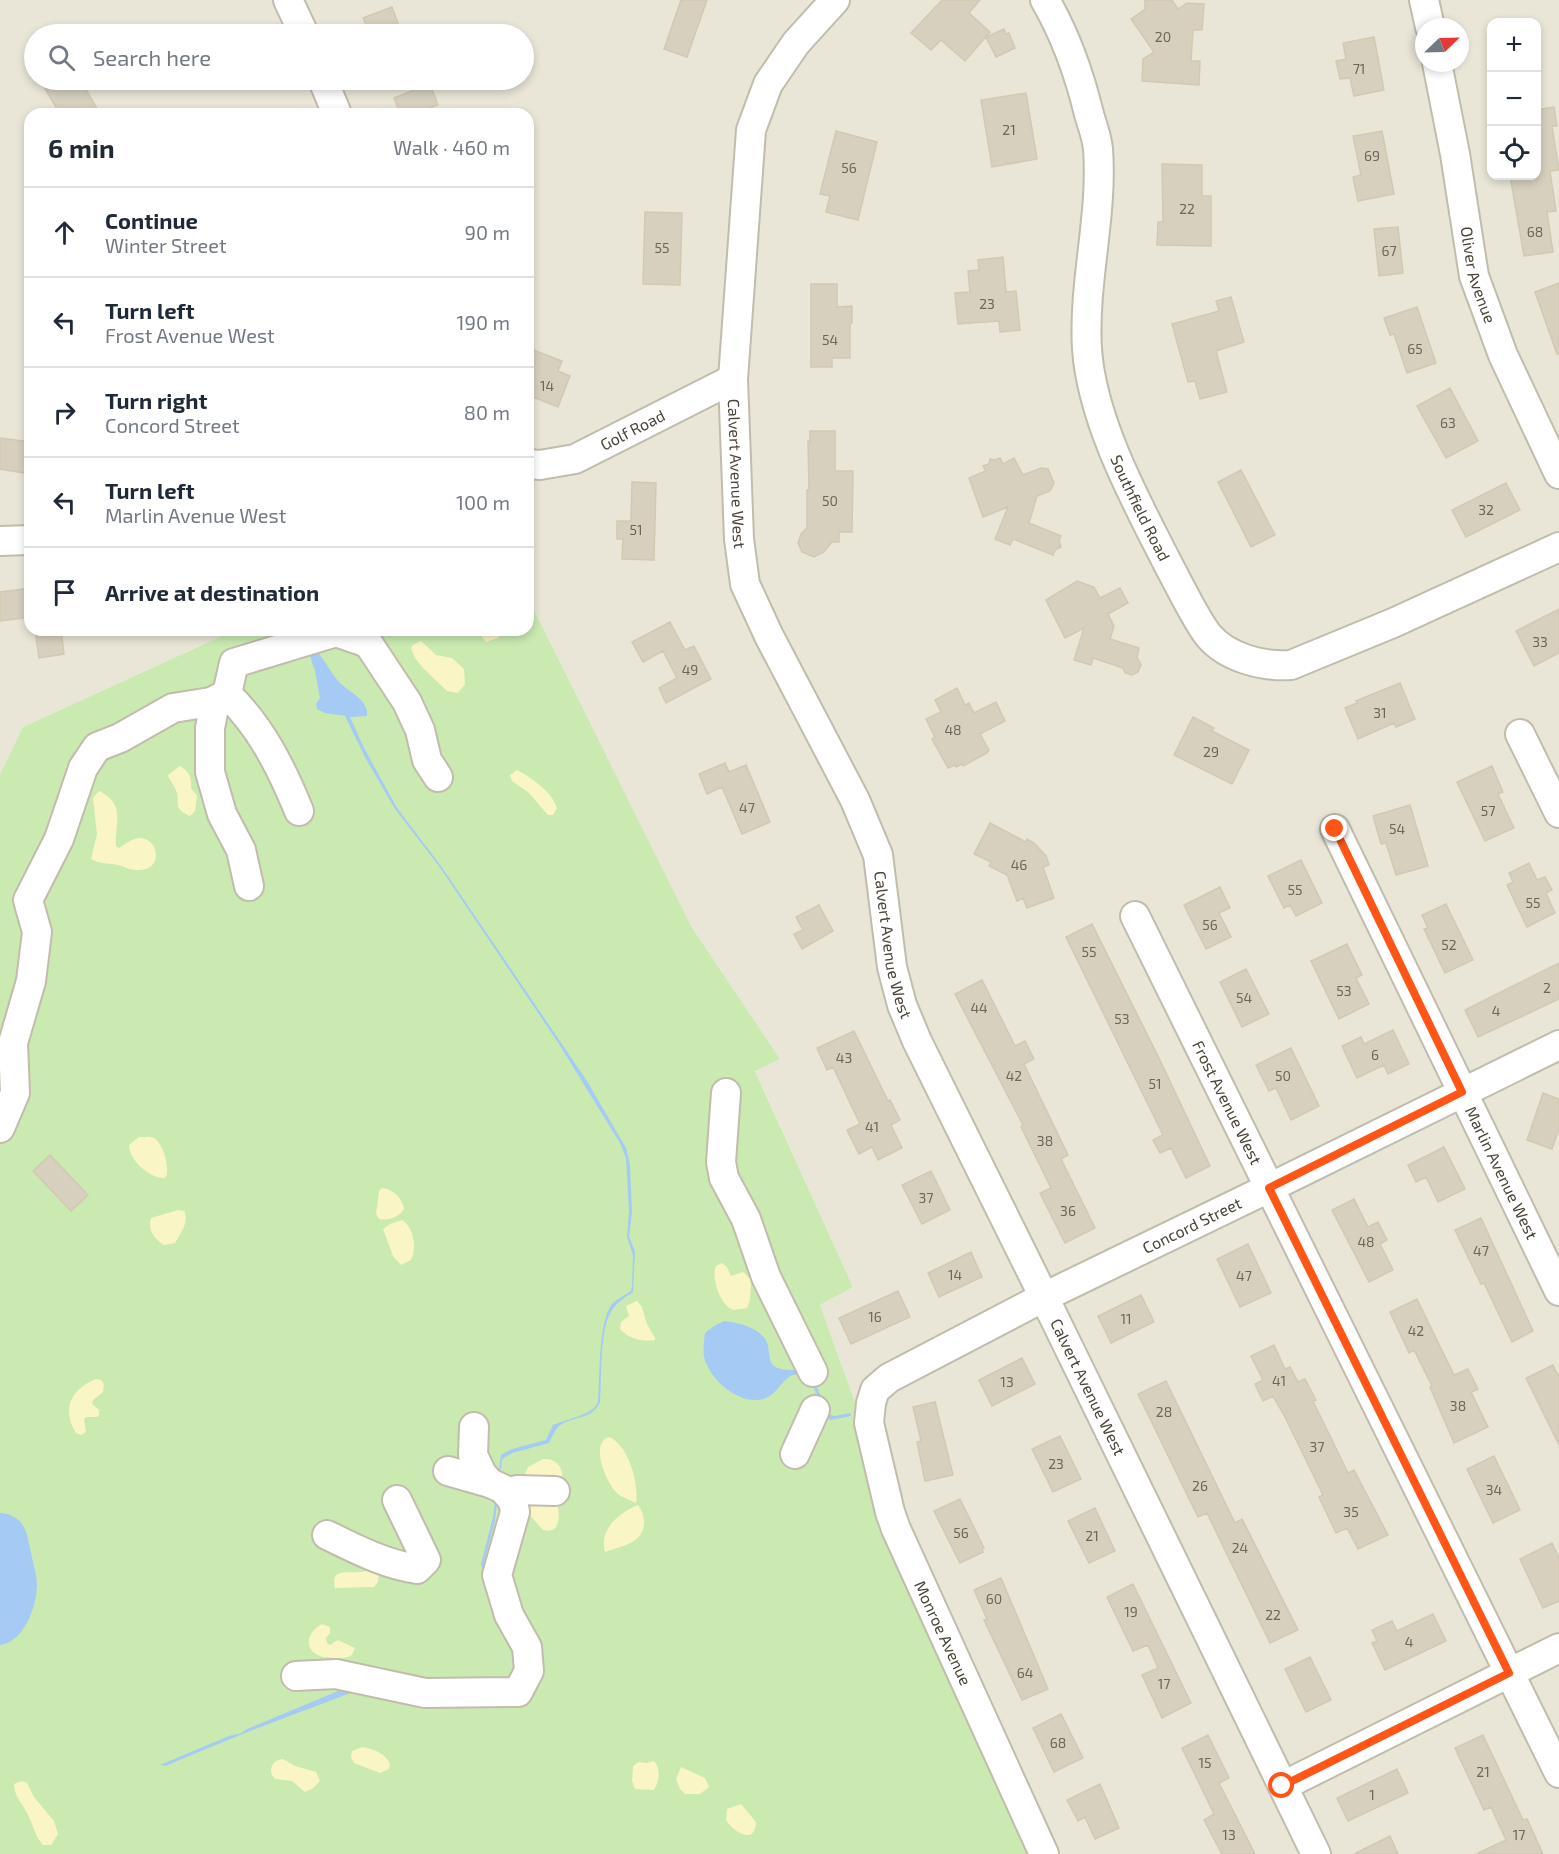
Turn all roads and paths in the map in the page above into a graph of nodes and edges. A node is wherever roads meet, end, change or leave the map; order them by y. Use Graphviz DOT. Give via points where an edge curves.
graph roads {
  1 [pos="288,0"];
  2 [pos="835,0"];
  3 [pos="1045,0"];
  4 [pos="1424,0"];
  5 [pos="1428,18"];
  6 [pos="299,24"];
  7 [pos="1439,72"];
  8 [pos="327,90"];
  9 [pos="335,108"];
  10 [pos="733,379"];
  11 [pos="534,464"];
  12 [pos="1559,474"];
  13 [pos="24,540"];
  14 [pos="0,541"];
  15 [pos="1559,547"];
  16 [pos="323,636"];
  17 [pos="348,636"];
  18 [pos="219,698"];
  19 [pos="1520,734"];
  20 [pos="438,777"];
  21 [pos="299,811"];
  22 [pos="1559,813"];
  23 [pos="1335,829"];
  24 [pos="249,886"];
  25 [pos="1135,916"];
  26 [pos="1559,1045"];
  27 [pos="1462,1092"];
  28 [pos="726,1093"];
  29 [pos="0,1128"];
  30 [pos="1269,1188"];
  31 [pos="1559,1291"];
  32 [pos="1044,1297"];
  33 [pos="813,1372"];
  34 [pos="871,1403"];
  35 [pos="815,1410"];
  36 [pos="474,1427"];
  37 [pos="795,1454"];
  38 [pos="448,1471"];
  39 [pos="498,1487"];
  40 [pos="555,1491"];
  41 [pos="397,1500"];
  42 [pos="327,1534"];
  43 [pos="1559,1648"];
  44 [pos="1509,1673"];
  45 [pos="296,1676"];
  46 [pos="1559,1773"];
  47 [pos="1282,1786"];
  48 [pos="1044,1854"];
  49 [pos="1316,1854"];
  1 -- 6 [label="street"];
  2 -- 10 [label="street, Calvert Avenue West" via="796,43 768,84 751,130"];
  3 -- 15 [label="street, Southfield Road" via="1072,53 1098,147 1097,219 1087,339 1097,404 1109,441 1154,536 1209,636 1228,651 1251,661 1291,665 1393,624"];
  4 -- 5 [label="street"];
  7 -- 12 [label="street, Oliver Avenue" via="1474,276 1503,355"];
  8 -- 9 [label="street"];
  10 -- 11 [label="street, Golf Road" via="575,459"];
  10 -- 32 [label="street, Calvert Avenue West" via="739,539 745,584 865,820 878,855 892,967 902,1005"];
  13 -- 14 [label="street"];
  16 -- 18 [label="street" via="234,663"];
  17 -- 20 [label="street" via="368,643 407,702 420,730 427,760"];
  18 -- 21 [label="street" via="245,712 268,745"];
  18 -- 24 [label="street" via="210,728 210,772 222,814 240,850"];
  18 -- 29 [label="street" via="173,708 97,747 83,768 59,839 28,900 37,932 31,981 13,1043 15,1093"];
  19 -- 22 [label="street"];
  23 -- 27 [label="street, Marlin Avenue West"];
  25 -- 30 [label="street, Frost Avenue West"];
  26 -- 27 [label="street, Concord Street"];
  27 -- 30 [label="street, Concord Street"];
  27 -- 31 [label="street, Marlin Avenue West"];
  28 -- 33 [label="street" via="721,1162 724,1178 746,1219 766,1277"];
  30 -- 32 [label="street, Concord Street"];
  30 -- 44 [label="street, Frost Avenue West"];
  32 -- 34 [label="street, Concord Street" via="890,1378 875,1390"];
  32 -- 47 [label="street, Calvert Avenue West"];
  34 -- 48 [label="street, Monroe Avenue" via="869,1423 896,1529"];
  35 -- 37 [label="street"];
  36 -- 39 [label="street" via="473,1455 482,1474"];
  38 -- 39 [label="street"];
  39 -- 40 [label="street"];
  39 -- 45 [label="street" via="513,1501 514,1512 497,1575 509,1614 527,1647 529,1671 518,1692 425,1693 336,1674"];
  41 -- 42 [label="street" via="426,1560 417,1569 367,1555"];
  43 -- 44 [label="street"];
  44 -- 46 [label="street, Frost Avenue West"];
  44 -- 47 [label="street"];
  47 -- 49 [label="street, Calvert Avenue West"];
}
